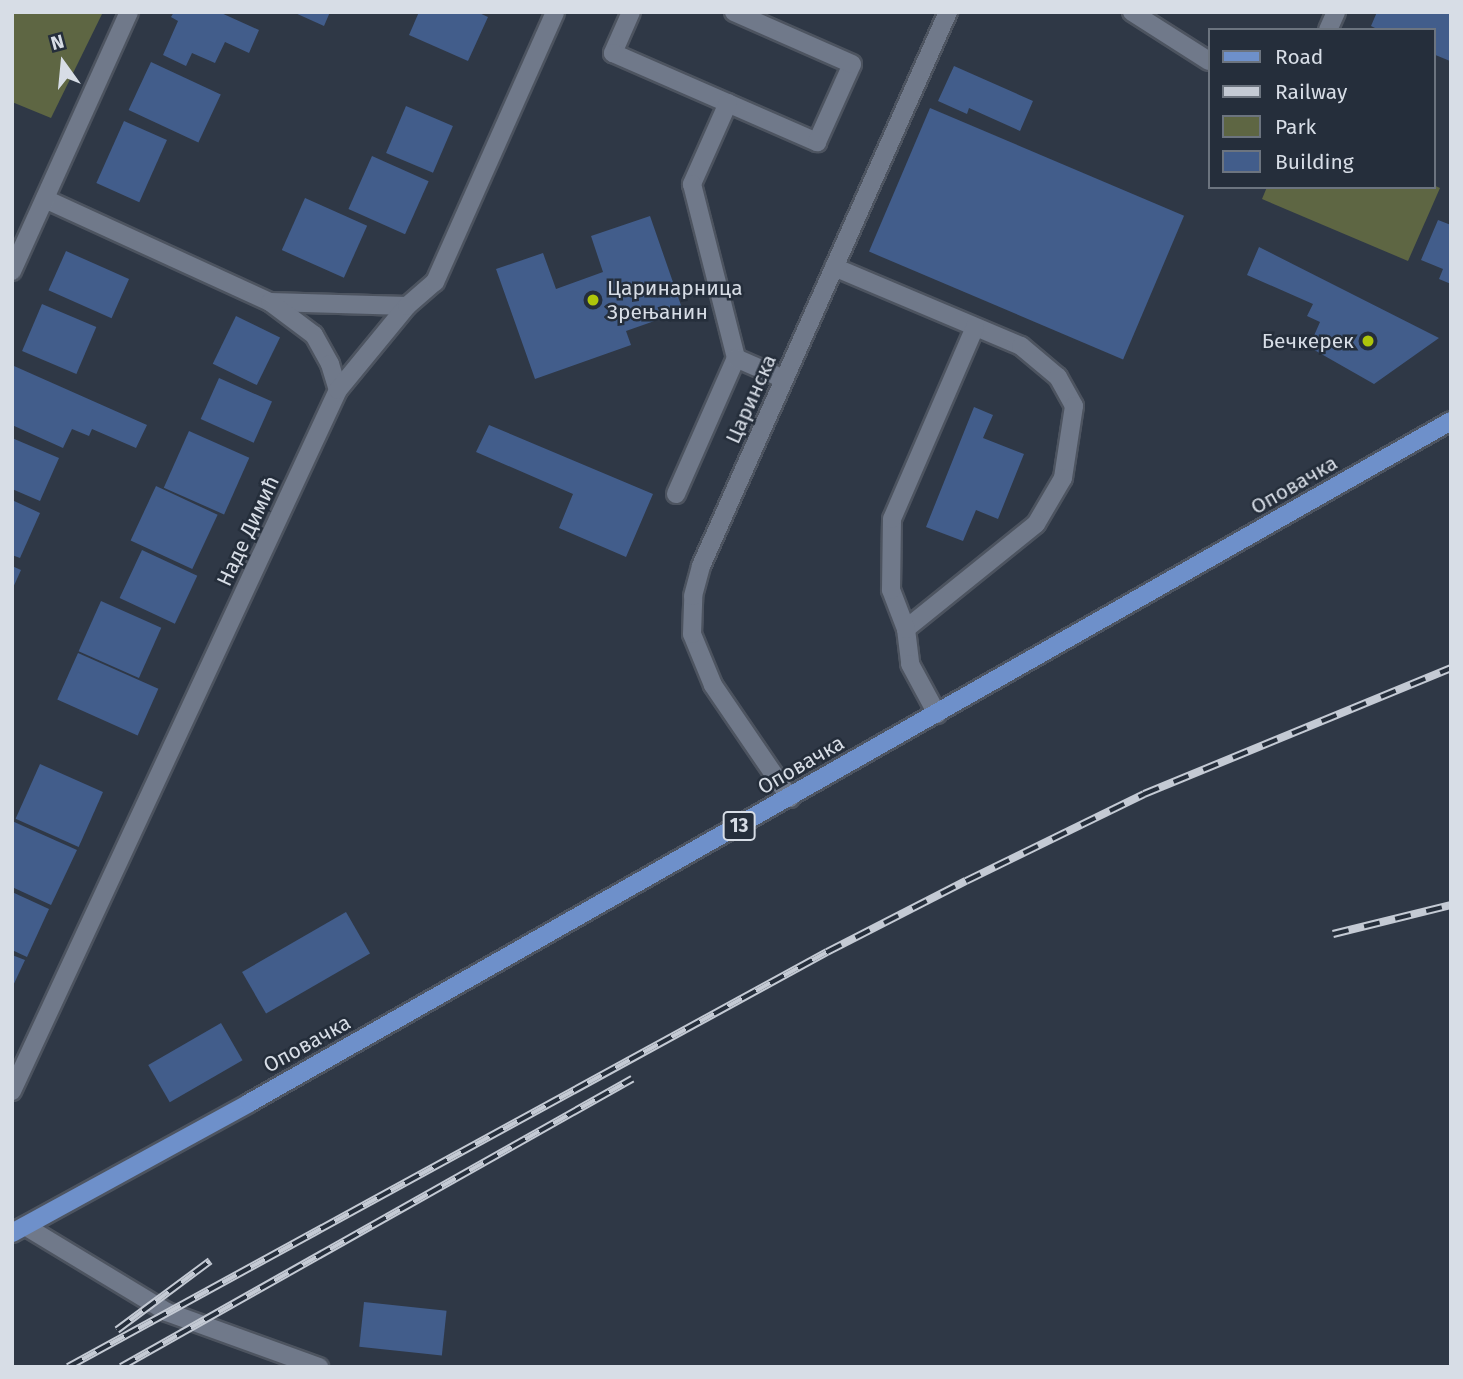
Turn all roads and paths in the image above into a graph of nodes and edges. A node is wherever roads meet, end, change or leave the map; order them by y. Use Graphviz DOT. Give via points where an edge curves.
graph roads {
  1 [pos="129,12"];
  2 [pos="555,12"];
  3 [pos="631,12"];
  4 [pos="734,12"];
  5 [pos="948,12"];
  6 [pos="1132,12"];
  7 [pos="1336,12"];
  8 [pos="1329,28"];
  9 [pos="1208,60"];
  10 [pos="728,103"];
  11 [pos="45,199"];
  12 [pos="834,267"];
  13 [pos="12,271"];
  14 [pos="270,302"];
  15 [pos="407,306"];
  16 [pos="975,327"];
  17 [pos="736,358"];
  18 [pos="784,379"];
  19 [pos="338,390"];
  20 [pos="1451,421"];
  21 [pos="676,494"];
  22 [pos="906,629"];
  23 [pos="937,714"];
  24 [pos="790,797"];
  25 [pos="12,1091"];
  26 [pos="16,1228"];
  27 [pos="319,1367"];
  1 -- 11 [label="street"];
  2 -- 15 [label="street, Наде Димић" via="435,282"];
  3 -- 10 [label="street" via="613,53"];
  4 -- 10 [label="street" via="852,64 817,142"];
  5 -- 12 [label="street, Царинска"];
  6 -- 9 [label="street"];
  7 -- 8 [label="street"];
  10 -- 17 [label="street" via="692,184"];
  11 -- 13 [label="street"];
  11 -- 14 [label="street"];
  12 -- 16 [label="street"];
  12 -- 18 [label="street, Царинска"];
  14 -- 15 [label="street"];
  14 -- 19 [label="street" via="314,335"];
  15 -- 19 [label="street, Наде Димић"];
  16 -- 22 [label="street" via="892,519 891,590"];
  16 -- 22 [label="street" via="1021,346 1058,377 1074,406 1063,478 1036,524"];
  17 -- 18 [label="street"];
  17 -- 21 [label="street"];
  18 -- 24 [label="street, Царинска" via="701,566 693,596 692,634 713,685"];
  19 -- 25 [label="street, Наде Димић"];
  20 -- 23 [label="main road, Оповачка / 13"];
  22 -- 23 [label="street" via="910,664"];
  23 -- 24 [label="main road, Оповачка / 13"];
  24 -- 26 [label="main road, Оповачка / 13"];
  26 -- 27 [label="street" via="167,1312"];
}
